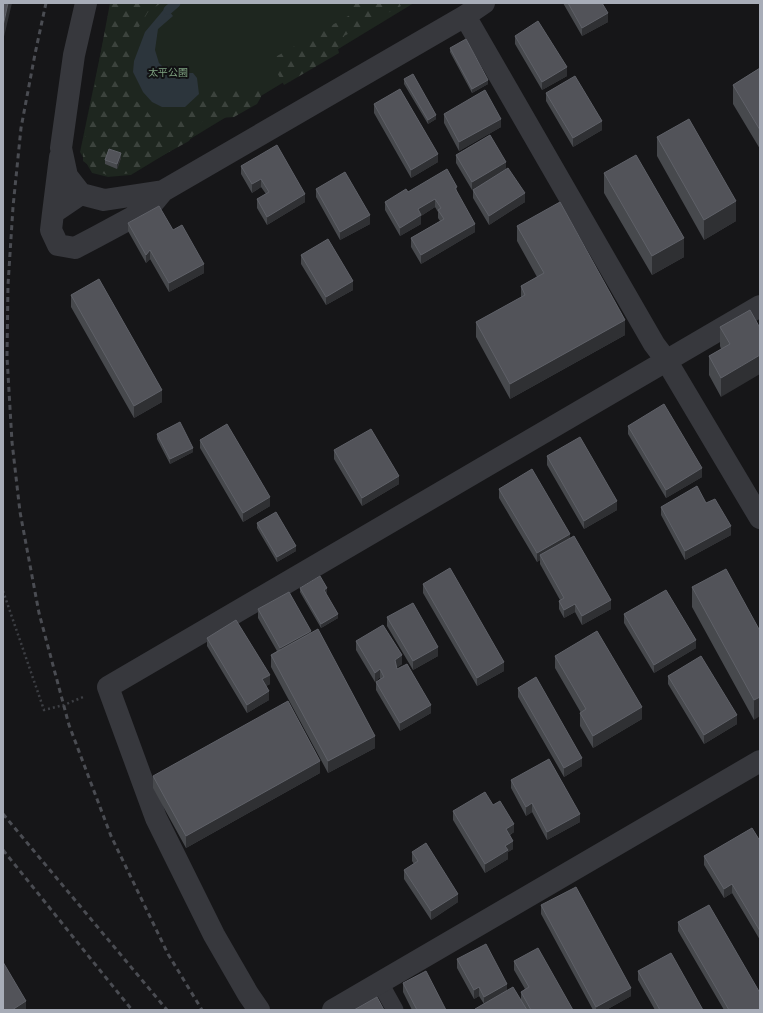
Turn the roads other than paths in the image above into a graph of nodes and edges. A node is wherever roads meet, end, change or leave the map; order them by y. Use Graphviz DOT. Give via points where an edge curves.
graph roads {
  1 [pos="86,3"];
  2 [pos="484,3"];
  3 [pos="465,16"];
  4 [pos="61,148"];
  5 [pos="163,191"];
  6 [pos="81,194"];
  7 [pos="53,213"];
  8 [pos="760,306"];
  9 [pos="666,360"];
  10 [pos="760,518"];
  11 [pos="760,761"];
  12 [pos="380,983"];
  13 [pos="260,1010"];
  14 [pos="333,1010"];
  15 [pos="395,1010"];
  1 -- 4 [label="street" via="74,55"];
  2 -- 3 [label="street"];
  3 -- 5 [label="street"];
  3 -- 9 [label="street" via="654,344"];
  4 -- 6 [label="street" via="67,176"];
  4 -- 7 [label="street"];
  5 -- 6 [label="street" via="104,200"];
  5 -- 7 [label="street" via="148,209 75,248 58,245 51,230"];
  6 -- 7 [label="street"];
  8 -- 9 [label="street"];
  9 -- 10 [label="street"];
  9 -- 13 [label="street" via="108,687 156,818 214,935"];
  11 -- 12 [label="street"];
  12 -- 14 [label="street"];
  12 -- 15 [label="lane"];
}
